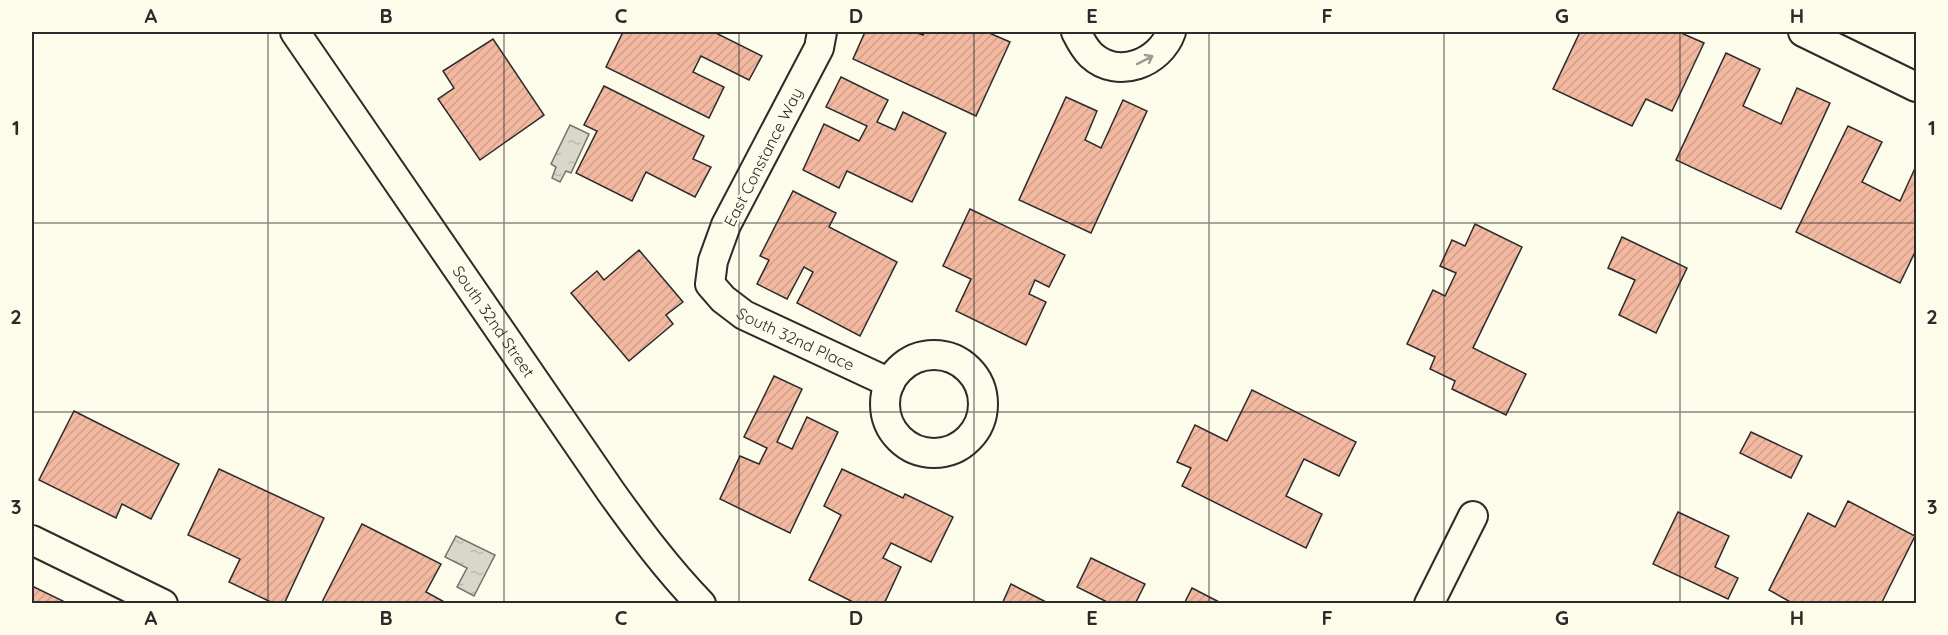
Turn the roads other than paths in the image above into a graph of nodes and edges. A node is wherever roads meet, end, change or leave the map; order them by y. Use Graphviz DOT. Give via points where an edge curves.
graph roads {
  1 [pos="295,32"];
  2 [pos="822,32"];
  3 [pos="1076,32"];
  4 [pos="1171,32"];
  5 [pos="1803,32"];
  6 [pos="1917,87"];
  7 [pos="710,284"];
  8 [pos="890,383"];
  9 [pos="1473,516"];
  10 [pos="32,540"];
  11 [pos="163,603"];
  12 [pos="701,603"];
  13 [pos="1429,603"];
  1 -- 12 [label="street, South 32nd Street" via="623,510"];
  2 -- 7 [label="street, East Constance Way" via="819,48 726,225 712,261"];
  3 -- 4 [label="street, one-way" via="1093,57 1122,67 1152,58"];
  5 -- 6 [label="street"];
  7 -- 8 [label="street, South 32nd Place" via="744,315"];
  9 -- 13 [label="street"];
  10 -- 11 [label="street"];
}
